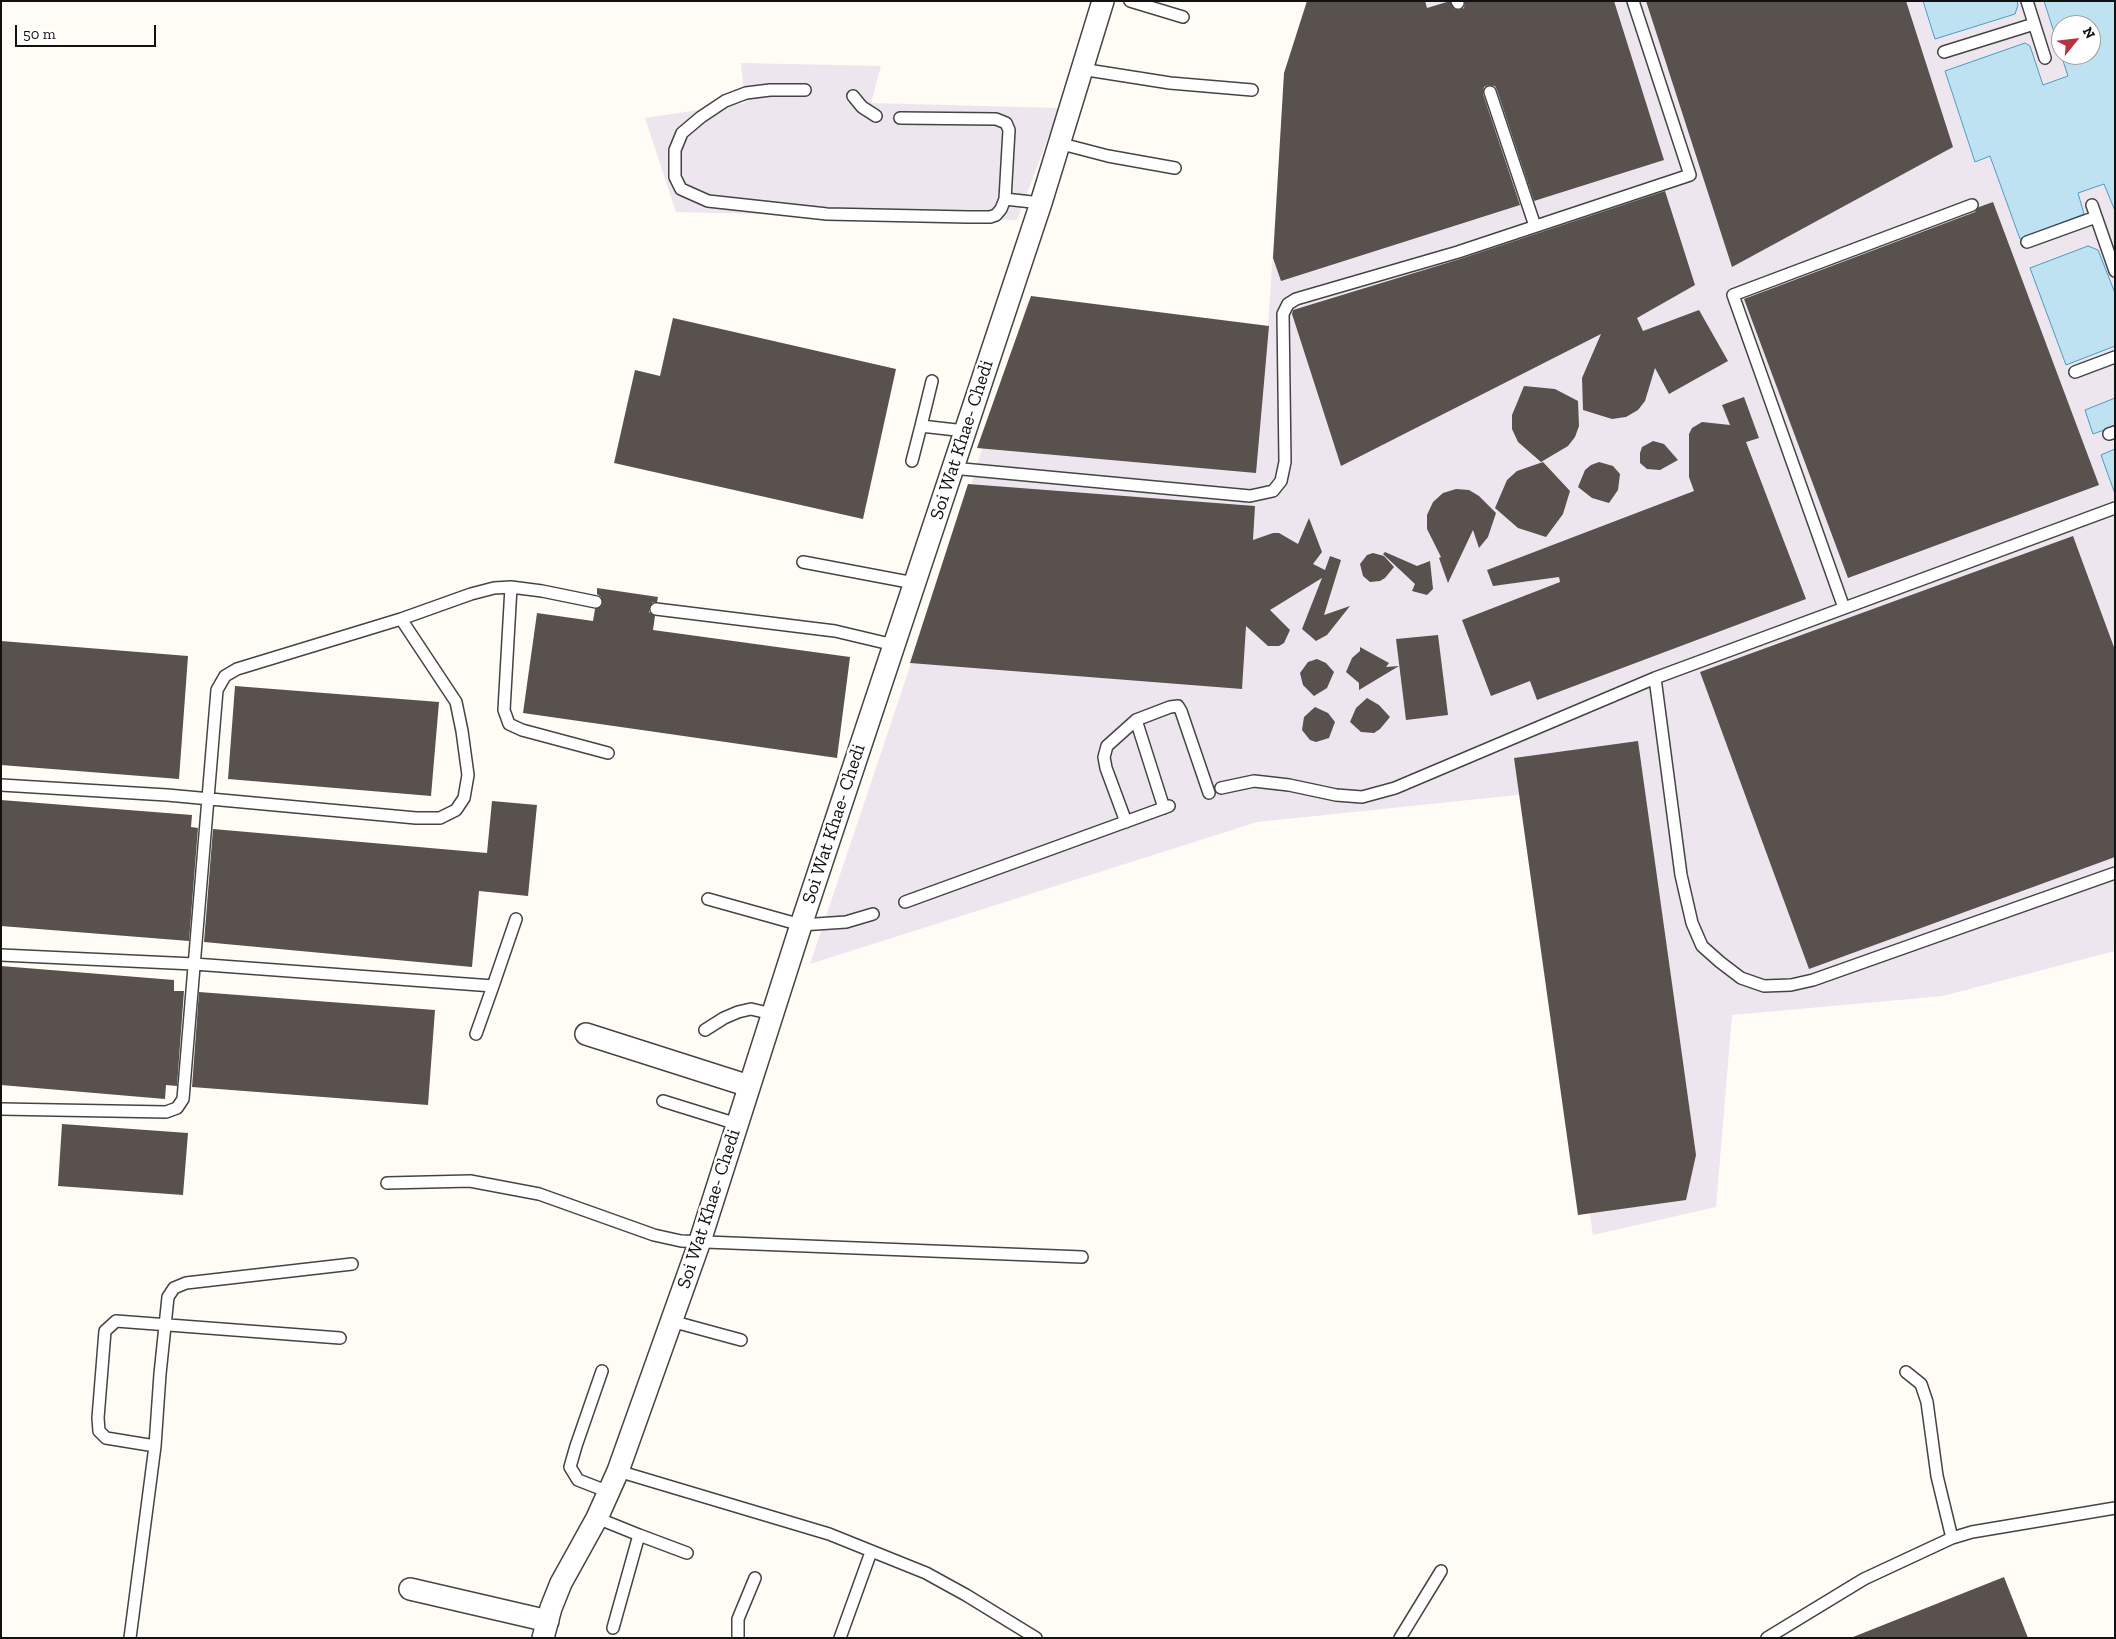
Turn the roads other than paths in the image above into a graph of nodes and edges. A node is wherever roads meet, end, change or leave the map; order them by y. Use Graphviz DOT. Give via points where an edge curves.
graph roads {
  1 [pos="1103,1"];
  2 [pos="1130,1"];
  3 [pos="1633,1"];
  4 [pos="2027,1"];
  5 [pos="1183,17"];
  6 [pos="2034,24"];
  7 [pos="1944,52"];
  8 [pos="2045,58"];
  9 [pos="1081,69"];
  10 [pos="805,90"];
  11 [pos="1252,90"];
  12 [pos="1490,92"];
  13 [pos="853,96"];
  14 [pos="876,116"];
  15 [pos="900,118"];
  16 [pos="1058,143"];
  17 [pos="1175,168"];
  18 [pos="1005,199"];
  19 [pos="1041,203"];
  20 [pos="1972,205"];
  21 [pos="2092,205"];
  22 [pos="2096,217"];
  23 [pos="1535,226"];
  24 [pos="2027,242"];
  25 [pos="2115,271"];
  26 [pos="2115,357"];
  27 [pos="2075,372"];
  28 [pos="932,381"];
  29 [pos="921,426"];
  30 [pos="965,431"];
  31 [pos="912,461"];
  32 [pos="952,468"];
  33 [pos="2115,508"];
  34 [pos="803,562"];
  35 [pos="914,583"];
  36 [pos="511,587"];
  37 [pos="596,602"];
  38 [pos="1844,608"];
  39 [pos="656,609"];
  40 [pos="401,619"];
  41 [pos="894,645"];
  42 [pos="1655,678"];
  43 [pos="1136,720"];
  44 [pos="608,753"];
  45 [pos="1,786"];
  46 [pos="1221,788"];
  47 [pos="1209,793"];
  48 [pos="208,799"];
  49 [pos="1126,822"];
  50 [pos="2115,873"];
  51 [pos="708,899"];
  52 [pos="905,902"];
  53 [pos="873,914"];
  54 [pos="516,919"];
  55 [pos="801,925"];
  56 [pos="1,955"];
  57 [pos="194,964"];
  58 [pos="493,986"];
  59 [pos="772,1014"];
  60 [pos="705,1030"];
  61 [pos="476,1034"];
  62 [pos="586,1034"];
  63 [pos="749,1086"];
  64 [pos="663,1102"];
  65 [pos="1,1109"];
  66 [pos="737,1124"];
  67 [pos="386,1183"];
  68 [pos="700,1241"];
  69 [pos="1082,1257"];
  70 [pos="352,1264"];
  71 [pos="672,1321"];
  72 [pos="165,1325"];
  73 [pos="340,1338"];
  74 [pos="740,1340"];
  75 [pos="602,1371"];
  76 [pos="1906,1372"];
  77 [pos="155,1446"];
  78 [pos="618,1471"];
  79 [pos="609,1492"];
  80 [pos="2115,1508"];
  81 [pos="597,1518"];
  82 [pos="639,1535"];
  83 [pos="1952,1538"];
  84 [pos="871,1552"];
  85 [pos="687,1553"];
  86 [pos="1441,1571"];
  87 [pos="755,1578"];
  88 [pos="410,1589"];
  89 [pos="613,1628"];
  90 [pos="546,1629"];
  91 [pos="130,1638"];
  92 [pos="738,1638"];
  93 [pos="840,1638"];
  94 [pos="1036,1638"];
  95 [pos="1400,1638"];
  96 [pos="1767,1638"];
  1 -- 9 [label="street, Soi Wat Khae- Chedi"];
  2 -- 5 [label="lane"];
  3 -- 23 [label="lane" via="1690,174"];
  4 -- 6 [label="lane"];
  6 -- 7 [label="lane"];
  6 -- 8 [label="lane"];
  9 -- 11 [label="lane"];
  9 -- 16 [label="street, Soi Wat Khae- Chedi"];
  10 -- 18 [label="lane" via="746,93 725,101 701,117 682,133 675,150 675,177 681,189 708,201 827,214 990,217 996,215"];
  12 -- 23 [label="lane"];
  13 -- 14 [label="lane"];
  15 -- 18 [label="lane" via="996,119 1006,123 1009,130"];
  16 -- 17 [label="lane"];
  16 -- 19 [label="street, Soi Wat Khae- Chedi"];
  18 -- 19 [label="lane"];
  19 -- 30 [label="street, Soi Wat Khae- Chedi"];
  20 -- 38 [label="lane" via="1733,295"];
  21 -- 22 [label="lane"];
  22 -- 24 [label="lane"];
  22 -- 25 [label="lane"];
  23 -- 32 [label="lane" via="1288,304 1282,314 1285,462 1281,481 1273,491 1250,496"];
  26 -- 27 [label="lane"];
  28 -- 29 [label="lane"];
  29 -- 30 [label="lane"];
  29 -- 31 [label="lane"];
  30 -- 32 [label="street, Soi Wat Khae- Chedi"];
  32 -- 35 [label="street, Soi Wat Khae- Chedi"];
  33 -- 38 [label="lane"];
  34 -- 35 [label="lane"];
  35 -- 41 [label="street, Soi Wat Khae- Chedi"];
  36 -- 37 [label="lane"];
  36 -- 40 [label="lane" via="471,594"];
  36 -- 44 [label="lane" via="504,710 509,724"];
  38 -- 42 [label="lane"];
  39 -- 41 [label="lane" via="835,631"];
  40 -- 48 [label="lane" via="237,669 225,676 217,690"];
  40 -- 48 [label="lane" via="456,702 468,775 464,798 456,810 440,818 416,818"];
  41 -- 55 [label="street, Soi Wat Khae- Chedi"];
  42 -- 46 [label="lane" via="1395,788 1362,797 1254,781"];
  42 -- 50 [label="lane" via="1681,875 1692,923 1702,946 1741,978 1764,986 1813,980"];
  43 -- 47 [label="lane" via="1178,706"];
  43 -- 49 [label="lane" via="1107,746 1104,757"];
  43 -- 49 [label="lane" via="1167,807"];
  45 -- 48 [label="lane"];
  48 -- 57 [label="lane"];
  49 -- 52 [label="lane"];
  51 -- 55 [label="lane"];
  53 -- 55 [label="lane" via="846,922"];
  54 -- 58 [label="lane"];
  55 -- 59 [label="street, Soi Wat Khae- Chedi"];
  56 -- 57 [label="lane"];
  57 -- 58 [label="lane"];
  57 -- 65 [label="lane" via="183,1099 177,1108 166,1112"];
  58 -- 61 [label="lane"];
  59 -- 60 [label="lane" via="751,1009 738,1012"];
  59 -- 63 [label="street, Soi Wat Khae- Chedi"];
  62 -- 63 [label="street"];
  63 -- 66 [label="street, Soi Wat Khae- Chedi"];
  64 -- 66 [label="lane"];
  66 -- 68 [label="street, Soi Wat Khae- Chedi"];
  67 -- 68 [label="lane" via="470,1181 539,1194 654,1235"];
  68 -- 69 [label="lane"];
  68 -- 71 [label="street, Soi Wat Khae- Chedi"];
  70 -- 72 [label="lane" via="186,1283 174,1288 168,1297"];
  71 -- 74 [label="lane"];
  71 -- 78 [label="street, Soi Wat Khae- Chedi"];
  72 -- 73 [label="lane"];
  72 -- 77 [label="lane"];
  72 -- 77 [label="lane" via="116,1321 105,1331 99,1431 106,1438"];
  75 -- 79 [label="lane" via="570,1467 578,1480"];
  76 -- 83 [label="lane" via="1921,1384 1927,1402 1937,1476"];
  77 -- 91 [label="lane"];
  78 -- 79 [label="street, Soi Wat Khae- Chedi"];
  78 -- 84 [label="lane" via="828,1534"];
  79 -- 81 [label="street, Soi Wat Khae- Chedi"];
  80 -- 83 [label="lane"];
  81 -- 82 [label="lane"];
  81 -- 90 [label="street, Soi Wat Khae- Chedi" via="561,1583"];
  82 -- 85 [label="lane"];
  82 -- 89 [label="lane"];
  83 -- 96 [label="lane" via="1864,1579"];
  84 -- 93 [label="lane"];
  84 -- 94 [label="lane" via="926,1574"];
  86 -- 95 [label="lane"];
  87 -- 92 [label="lane" via="738,1619"];
  88 -- 90 [label="street"];
}
